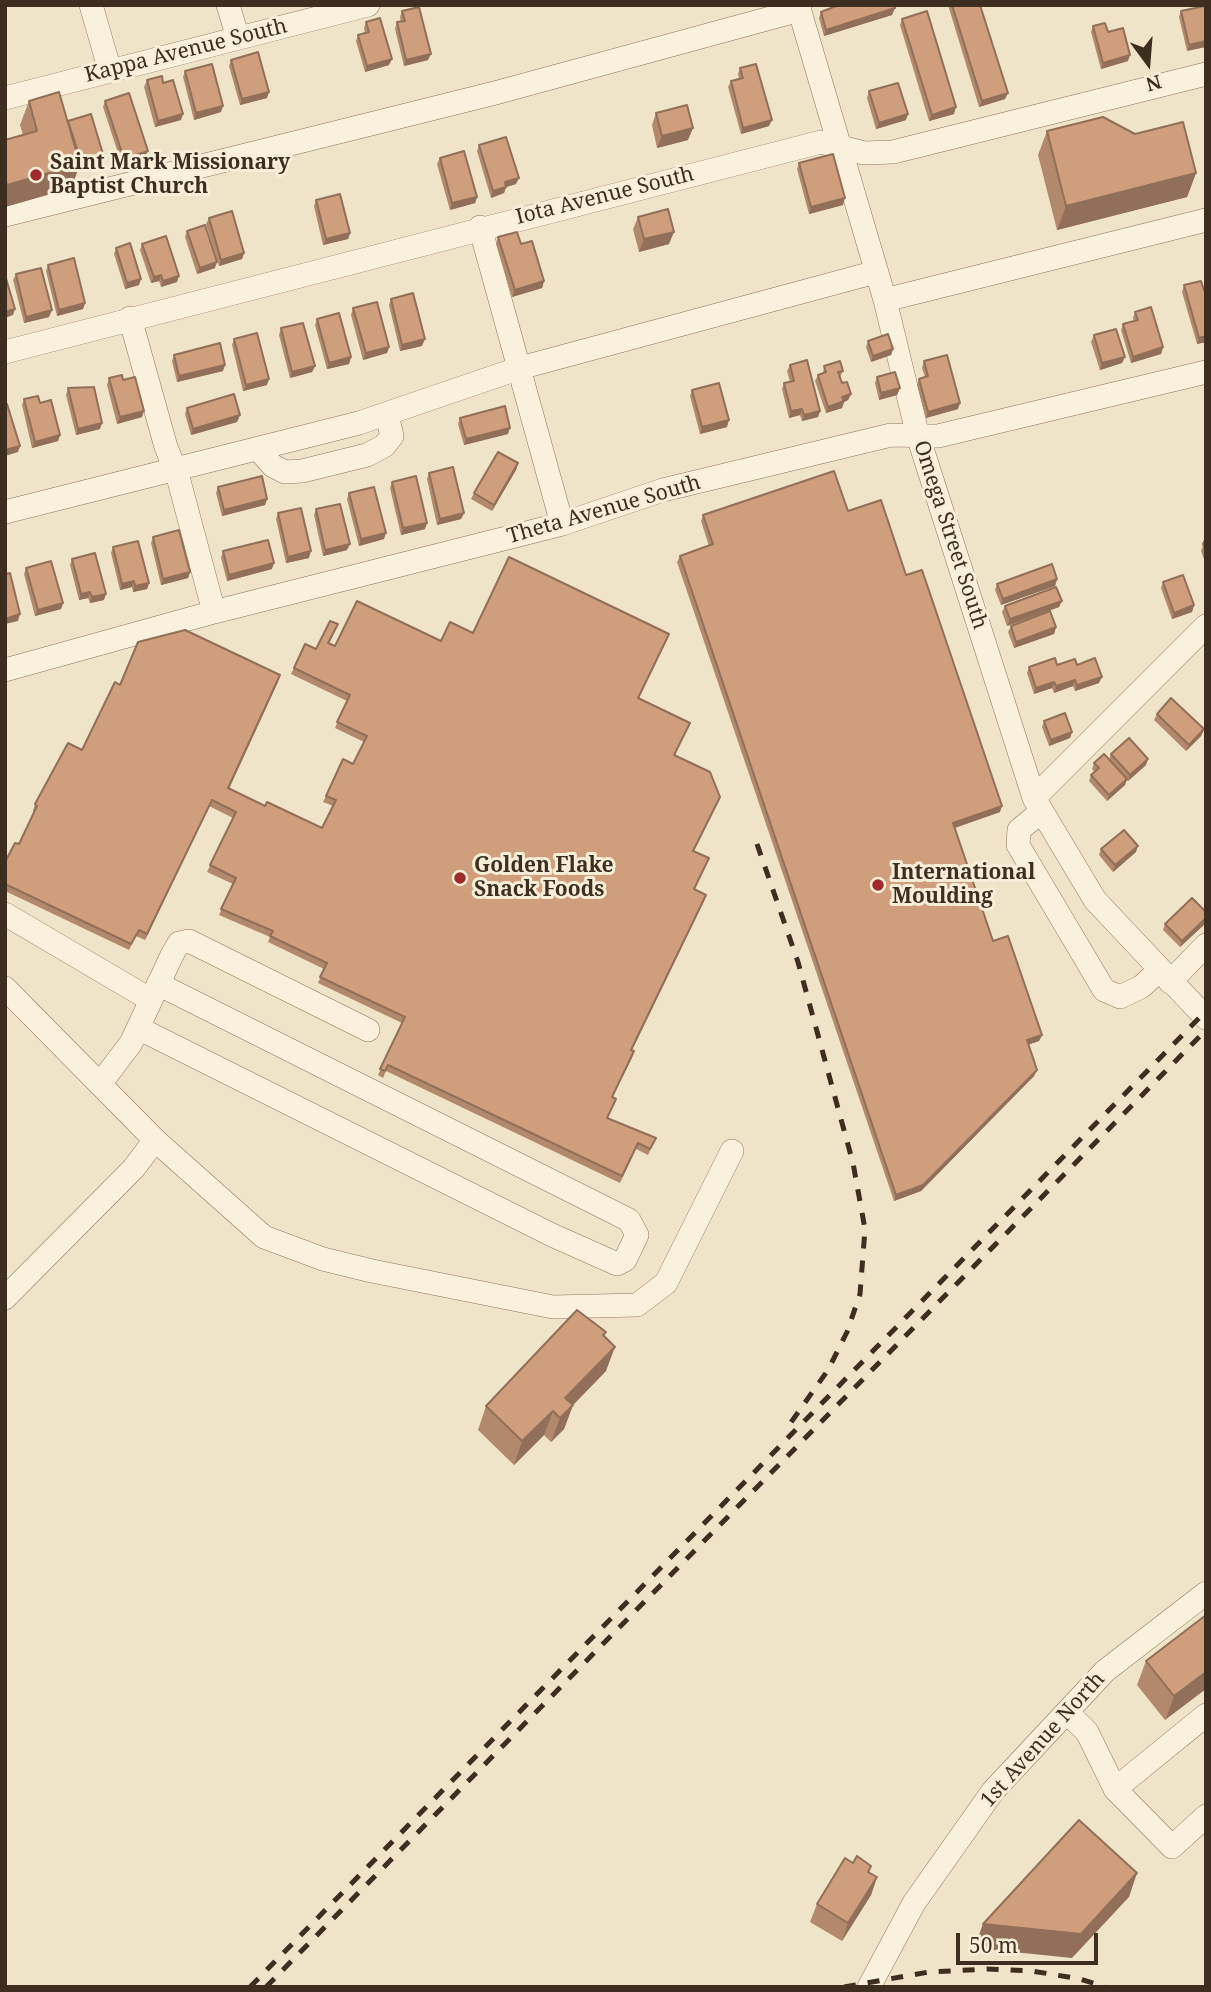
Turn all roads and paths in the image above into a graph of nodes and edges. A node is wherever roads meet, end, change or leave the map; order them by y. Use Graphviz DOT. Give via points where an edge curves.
graph roads {
  1 [pos="91,5"];
  2 [pos="228,5"];
  3 [pos="368,5"];
  4 [pos="799,8"];
  5 [pos="237,38"];
  6 [pos="110,71"];
  7 [pos="1206,74"];
  8 [pos="5,98"];
  9 [pos="838,145"];
  10 [pos="5,215"];
  11 [pos="1206,220"];
  12 [pos="480,227"];
  13 [pos="876,272"];
  14 [pos="885,300"];
  15 [pos="130,318"];
  16 [pos="5,352"];
  17 [pos="520,368"];
  18 [pos="1206,372"];
  19 [pos="387,414"];
  20 [pos="918,436"];
  21 [pos="258,449"];
  22 [pos="174,468"];
  23 [pos="5,512"];
  24 [pos="562,524"];
  25 [pos="214,612"];
  26 [pos="1206,626"];
  27 [pos="5,670"];
  28 [pos="1038,804"];
  29 [pos="5,914"];
  30 [pos="1206,945"];
  31 [pos="1165,976"];
  32 [pos="5,988"];
  33 [pos="155,992"];
  34 [pos="1204,1016"];
  35 [pos="138,1028"];
  36 [pos="369,1030"];
  37 [pos="100,1084"];
  38 [pos="155,1139"];
  39 [pos="732,1151"];
  40 [pos="5,1298"];
  41 [pos="1206,1593"];
  42 [pos="1067,1712"];
  43 [pos="1206,1715"];
  44 [pos="1115,1789"];
  45 [pos="1206,1816"];
  46 [pos="869,1987"];
  1 -- 6 [label="street"];
  2 -- 5 [label="street"];
  3 -- 5 [label="street, Kappa Avenue South"];
  4 -- 9 [label="street, Omega Street South"];
  4 -- 10 [label="street" via="495,93"];
  5 -- 6 [label="street, Kappa Avenue South"];
  6 -- 8 [label="street, Kappa Avenue South"];
  7 -- 9 [label="street, Iota Avenue South" via="893,152 864,153"];
  9 -- 12 [label="street, Iota Avenue South" via="821,142"];
  9 -- 13 [label="street, Omega Street South"];
  11 -- 14 [label="street"];
  12 -- 15 [label="street, Iota Avenue South"];
  12 -- 17 [label="street"];
  13 -- 14 [label="street, Omega Street South"];
  13 -- 17 [label="street"];
  14 -- 20 [label="street, Omega Street South"];
  15 -- 16 [label="street, Iota Avenue South"];
  15 -- 22 [label="street"];
  17 -- 19 [label="street"];
  17 -- 24 [label="street"];
  18 -- 20 [label="street, Theta Avenue South" via="938,436"];
  19 -- 21 [label="street"];
  19 -- 21 [label="street" via="392,436 367,455 285,472"];
  20 -- 24 [label="street, Theta Avenue South" via="891,435 663,490"];
  20 -- 28 [label="street, Omega Street South"];
  21 -- 22 [label="street"];
  22 -- 23 [label="street"];
  22 -- 25 [label="street"];
  24 -- 25 [label="street, Theta Avenue South"];
  25 -- 27 [label="street, Theta Avenue South"];
  26 -- 28 [label="street"];
  28 -- 31 [label="street, Omega Street South" via="1095,900"];
  28 -- 31 [label="street" via="1019,830 1017,845 1104,990 1120,997"];
  29 -- 33 [label="street"];
  30 -- 31 [label="street"];
  31 -- 34 [label="street, Omega Street South"];
  32 -- 37 [label="street"];
  33 -- 35 [label="street"];
  33 -- 35 [label="street" via="629,1220 637,1235 625,1260 617,1264"];
  33 -- 36 [label="street" via="179,943 189,941"];
  35 -- 37 [label="street"];
  37 -- 38 [label="street"];
  38 -- 39 [label="street" via="264,1237 372,1271 576,1308 637,1305 666,1283"];
  38 -- 40 [label="street" via="134,1168"];
  41 -- 42 [label="street, 1st Avenue North" via="1105,1671"];
  42 -- 44 [label="street" via="1087,1732"];
  42 -- 46 [label="street, 1st Avenue North" via="993,1791 914,1903"];
  43 -- 44 [label="street"];
  44 -- 45 [label="street" via="1171,1847"];
}
